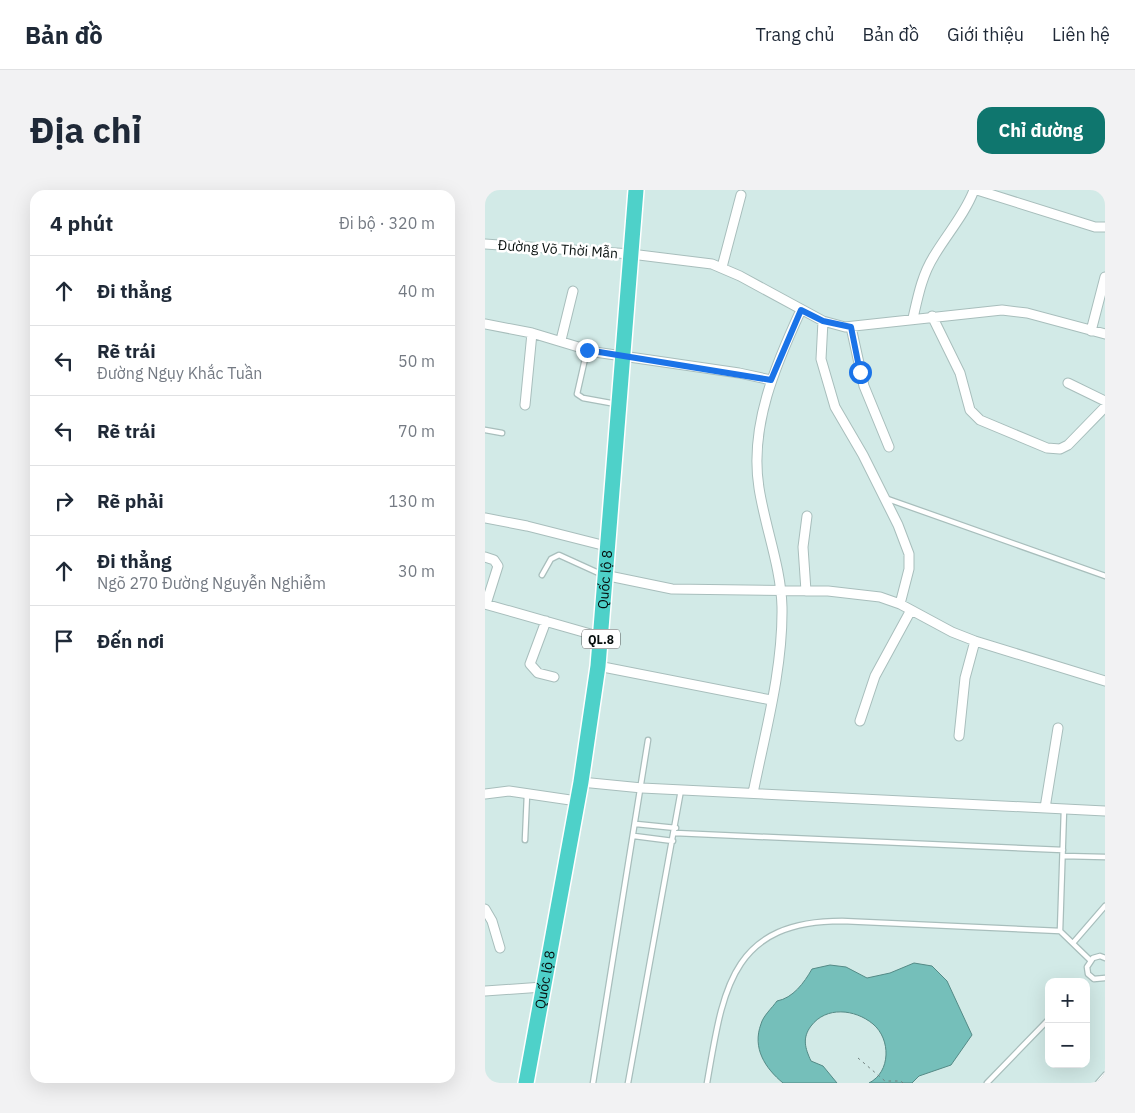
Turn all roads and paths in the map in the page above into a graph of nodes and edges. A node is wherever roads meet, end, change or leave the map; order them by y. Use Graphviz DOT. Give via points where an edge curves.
graph roads {
  1 [pos="636,190"];
  2 [pos="976,190"];
  3 [pos="741,195"];
  4 [pos="1105,227"];
  5 [pos="485,244"];
  6 [pos="631,254"];
  7 [pos="722,267"];
  8 [pos="1105,277"];
  9 [pos="573,291"];
  10 [pos="801,310"];
  11 [pos="933,316"];
  12 [pos="913,318"];
  13 [pos="823,321"];
  14 [pos="485,324"];
  15 [pos="851,327"];
  16 [pos="1091,331"];
  17 [pos="531,333"];
  18 [pos="1105,334"];
  19 [pos="561,340"];
  20 [pos="587,350"];
  21 [pos="624,356"];
  22 [pos="771,380"];
  23 [pos="1068,382"];
  24 [pos="1105,401"];
  25 [pos="525,404"];
  26 [pos="619,404"];
  27 [pos="1105,407"];
  28 [pos="485,430"];
  29 [pos="501,434"];
  30 [pos="889,447"];
  31 [pos="884,498"];
  32 [pos="807,516"];
  33 [pos="485,518"];
  34 [pos="606,546"];
  35 [pos="485,557"];
  36 [pos="542,575"];
  37 [pos="605,575"];
  38 [pos="1105,576"];
  39 [pos="781,591"];
  40 [pos="806,591"];
  41 [pos="486,604"];
  42 [pos="900,604"];
  43 [pos="911,610"];
  44 [pos="546,621"];
  45 [pos="601,637"];
  46 [pos="975,641"];
  47 [pos="598,666"];
  48 [pos="555,677"];
  49 [pos="1105,680"];
  50 [pos="771,700"];
  51 [pos="860,721"];
  52 [pos="1058,728"];
  53 [pos="959,736"];
  54 [pos="648,740"];
  55 [pos="581,782"];
  56 [pos="642,788"];
  57 [pos="681,790"];
  58 [pos="527,793"];
  59 [pos="485,794"];
  60 [pos="753,794"];
  61 [pos="577,800"];
  62 [pos="1045,808"];
  63 [pos="1064,809"];
  64 [pos="1105,811"];
  65 [pos="636,824"];
  66 [pos="675,831"];
  67 [pos="634,836"];
  68 [pos="525,840"];
  69 [pos="673,841"];
  70 [pos="1063,853"];
  71 [pos="1105,857"];
  72 [pos="1105,906"];
  73 [pos="485,909"];
  74 [pos="1060,931"];
  75 [pos="1073,943"];
  76 [pos="500,948"];
  77 [pos="1105,958"];
  78 [pos="1090,960"];
  79 [pos="1090,976"];
  80 [pos="1104,980"];
  81 [pos="543,987"];
  82 [pos="485,991"];
  83 [pos="1045,1023"];
  84 [pos="858,1058"];
  85 [pos="1105,1076"];
  86 [pos="526,1083"];
  87 [pos="593,1083"];
  88 [pos="628,1083"];
  89 [pos="707,1083"];
  90 [pos="903,1083"];
  91 [pos="987,1083"];
  92 [pos="1098,1083"];
  1 -- 6 [label="highway, Quốc lộ 8 / QL.8"];
  2 -- 4 [label="street" via="1034,210"];
  2 -- 12 [label="street" via="929,265"];
  3 -- 7 [label="street"];
  5 -- 6 [label="street, Đường Võ Thời Mẫn"];
  6 -- 7 [label="street, Đường Võ Thời Mẫn"];
  6 -- 21 [label="highway, Quốc lộ 8 / QL.8"];
  7 -- 10 [label="street"];
  8 -- 16 [label="street"];
  9 -- 19 [label="street"];
  10 -- 13 [label="street"];
  10 -- 22 [label="street"];
  11 -- 12 [label="street"];
  11 -- 16 [label="street" via="1008,310"];
  11 -- 27 [label="street" via="965,386 970,410 980,420 1056,450 1068,445"];
  12 -- 15 [label="street"];
  13 -- 15 [label="street"];
  13 -- 31 [label="street" via="821,356 835,407"];
  14 -- 17 [label="street"];
  15 -- 30 [label="street" via="866,391"];
  16 -- 18 [label="street"];
  17 -- 19 [label="street"];
  17 -- 25 [label="street"];
  19 -- 20 [label="street"];
  20 -- 21 [label="street"];
  20 -- 26 [label="lane" via="577,394 583,398"];
  21 -- 22 [label="street"];
  21 -- 26 [label="highway, Quốc lộ 8 / QL.8"];
  22 -- 39 [label="street" via="756,466"];
  23 -- 24 [label="street"];
  26 -- 34 [label="highway, Quốc lộ 8 / QL.8"];
  28 -- 29 [label="lane"];
  31 -- 38 [label="lane"];
  31 -- 42 [label="street" via="910,560"];
  32 -- 40 [label="street" via="803,547"];
  33 -- 34 [label="street"];
  34 -- 37 [label="highway, Quốc lộ 8 / QL.8"];
  35 -- 41 [label="street" via="494,560 498,566"];
  36 -- 37 [label="lane" via="551,559 559,556"];
  37 -- 39 [label="street" via="671,589"];
  37 -- 45 [label="highway, Quốc lộ 8 / QL.8"];
  39 -- 40 [label="street"];
  39 -- 50 [label="street" via="782,628"];
  40 -- 42 [label="street" via="868,595"];
  41 -- 44 [label="street"];
  42 -- 43 [label="street"];
  43 -- 46 [label="street"];
  43 -- 51 [label="street" via="875,676"];
  44 -- 45 [label="street"];
  44 -- 48 [label="street" via="530,664 538,673"];
  45 -- 47 [label="highway, Quốc lộ 8 / QL.8"];
  46 -- 49 [label="street"];
  46 -- 53 [label="street" via="963,690"];
  47 -- 50 [label="street"];
  47 -- 55 [label="highway, Quốc lộ 8 / QL.8"];
  50 -- 60 [label="street"];
  52 -- 62 [label="street"];
  54 -- 56 [label="lane"];
  55 -- 56 [label="street"];
  55 -- 61 [label="highway, Quốc lộ 8 / QL.8"];
  56 -- 57 [label="street"];
  56 -- 65 [label="lane"];
  57 -- 60 [label="street"];
  57 -- 66 [label="lane"];
  58 -- 59 [label="street" via="504,791"];
  58 -- 61 [label="street"];
  58 -- 68 [label="lane"];
  60 -- 62 [label="street"];
  61 -- 81 [label="highway, Quốc lộ 8 / QL.8"];
  62 -- 63 [label="street"];
  63 -- 64 [label="street"];
  63 -- 70 [label="lane"];
  65 -- 66 [label="lane"];
  65 -- 67 [label="lane"];
  66 -- 69 [label="lane"];
  66 -- 70 [label="lane"];
  67 -- 69 [label="lane"];
  67 -- 87 [label="lane"];
  69 -- 88 [label="lane"];
  70 -- 71 [label="lane"];
  70 -- 74 [label="lane"];
  72 -- 75 [label="lane"];
  73 -- 76 [label="street"];
  74 -- 75 [label="lane"];
  74 -- 89 [label="lane" via="842,921 807,922 780,930 753,950 730,980 720,1009"];
  75 -- 78 [label="lane"];
  77 -- 78 [label="lane"];
  78 -- 79 [label="lane" via="1087,967"];
  79 -- 80 [label="lane"];
  81 -- 82 [label="street"];
  81 -- 86 [label="highway, Quốc lộ 8 / QL.8"];
  83 -- 91 [label="lane"];
  84 -- 90 [label="path" via="885,1081"];
  85 -- 92 [label="lane"];
}
